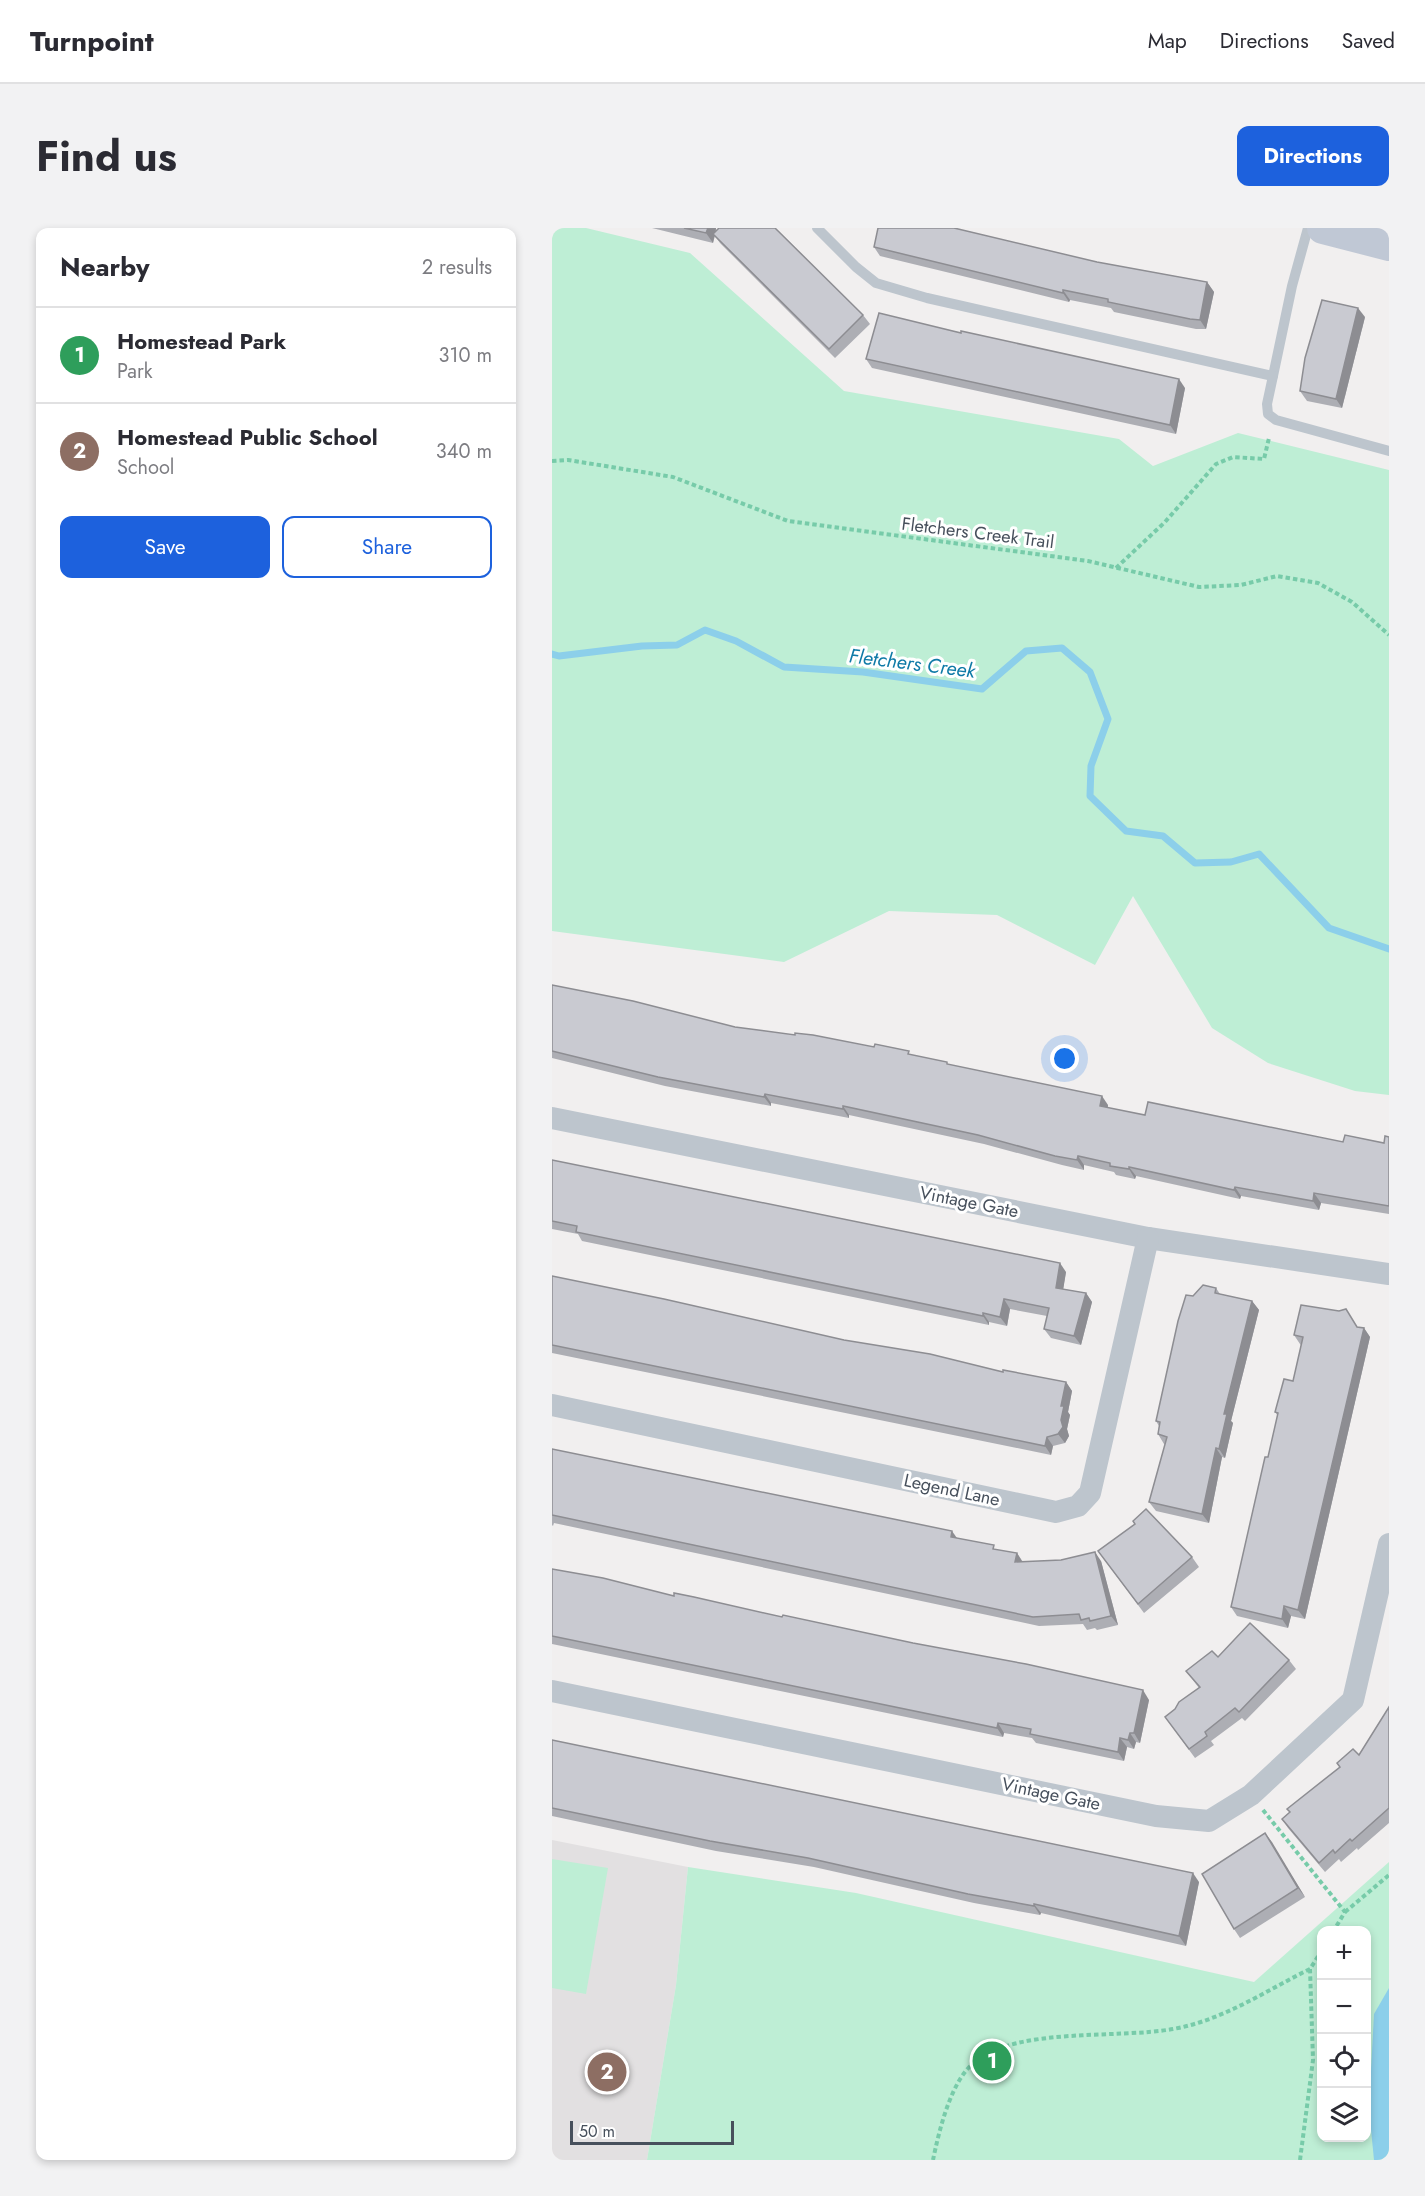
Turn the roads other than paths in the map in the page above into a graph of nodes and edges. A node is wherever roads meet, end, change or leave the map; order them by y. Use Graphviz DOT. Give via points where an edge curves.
graph roads {
  1 [pos="817,228"];
  2 [pos="1308,228"];
  3 [pos="1323,228"];
  4 [pos="1389,245"];
  5 [pos="1273,376"];
  6 [pos="1389,451"];
  7 [pos="552,1118"];
  8 [pos="1148,1238"];
  9 [pos="1389,1274"];
  10 [pos="552,1405"];
  11 [pos="1389,1544"];
  12 [pos="552,1691"];
  1 -- 5 [label="lane" via="876,284"];
  2 -- 5 [label="lane"];
  3 -- 4 [label="main road"];
  5 -- 6 [label="lane" via="1267,404 1268,414 1276,420"];
  7 -- 8 [label="street, Vintage Gate"];
  8 -- 9 [label="street, Vintage Gate"];
  8 -- 10 [label="street, Legend Lane" via="1090,1493 1078,1506 1056,1512"];
  11 -- 12 [label="street, Vintage Gate" via="1353,1700 1251,1795 1209,1821 1156,1816"];
}
